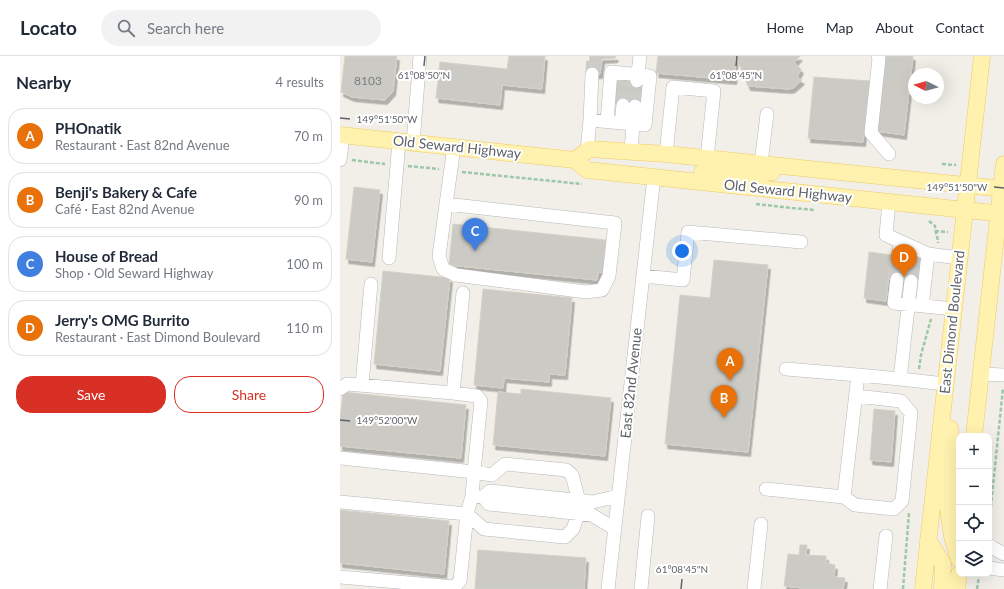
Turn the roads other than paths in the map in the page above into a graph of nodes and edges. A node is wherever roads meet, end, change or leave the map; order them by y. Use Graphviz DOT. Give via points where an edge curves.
graph roads {
  1 [pos="420,56"];
  2 [pos="640,56"];
  3 [pos="878,56"];
  4 [pos="982,56"];
  5 [pos="592,74"];
  6 [pos="631,78"];
  7 [pos="629,106"];
  8 [pos="767,114"];
  9 [pos="590,120"];
  10 [pos="607,121"];
  11 [pos="627,123"];
  12 [pos="341,135"];
  13 [pos="406,142"];
  14 [pos="454,147"];
  15 [pos="631,152"];
  16 [pos="666,154"];
  17 [pos="889,154"];
  18 [pos="581,156"];
  19 [pos="706,158"];
  20 [pos="340,160"];
  21 [pos="760,164"];
  22 [pos="1004,164"];
  23 [pos="808,169"];
  24 [pos="654,177"];
  25 [pos="968,185"];
  26 [pos="1003,189"];
  27 [pos="889,202"];
  28 [pos="446,204"];
  29 [pos="965,210"];
  30 [pos="1002,214"];
  31 [pos="802,242"];
  32 [pos="900,242"];
  33 [pos="928,254"];
  34 [pos="899,256"];
  35 [pos="389,258"];
  36 [pos="959,258"];
  37 [pos="643,276"];
  38 [pos="897,279"];
  39 [pos="911,281"];
  40 [pos="372,284"];
  41 [pos="463,293"];
  42 [pos="908,304"];
  43 [pos="922,306"];
  44 [pos="954,309"];
  45 [pos="948,365"];
  46 [pos="786,369"];
  47 [pos="981,374"];
  48 [pos="858,375"];
  49 [pos="1004,376"];
  50 [pos="900,379"];
  51 [pos="945,384"];
  52 [pos="362,385"];
  53 [pos="340,389"];
  54 [pos="453,393"];
  55 [pos="856,396"];
  56 [pos="974,433"];
  57 [pos="340,458"];
  58 [pos="474,472"];
  59 [pos="766,489"];
  60 [pos="477,496"];
  61 [pos="618,496"];
  62 [pos="844,497"];
  63 [pos="340,502"];
  64 [pos="578,507"];
  65 [pos="467,514"];
  66 [pos="648,516"];
  67 [pos="761,524"];
  68 [pos="615,529"];
  69 [pos="886,536"];
  70 [pos="928,540"];
  71 [pos="992,547"];
  72 [pos="956,550"];
  73 [pos="1004,554"];
  74 [pos="992,568"];
  75 [pos="1004,570"];
  76 [pos="340,577"];
  77 [pos="959,577"];
  78 [pos="608,589"];
  79 [pos="641,589"];
  80 [pos="754,589"];
  81 [pos="880,589"];
  82 [pos="923,589"];
  83 [pos="942,589"];
  84 [pos="957,589"];
  1 -- 13 [label="street"];
  2 -- 6 [label="street"];
  3 -- 17 [label="street" via="871,133"];
  4 -- 25 [label="main road, East Dimond Boulevard"];
  5 -- 9 [label="street"];
  6 -- 10 [label="street" via="611,72"];
  6 -- 11 [label="street" via="650,76 644,125"];
  7 -- 11 [label="street"];
  8 -- 21 [label="street"];
  9 -- 10 [label="street"];
  9 -- 18 [label="street"];
  10 -- 11 [label="street"];
  11 -- 15 [label="street"];
  12 -- 13 [label="main road, Old Seward Highway"];
  12 -- 20 [label="street"];
  13 -- 14 [label="main road, Old Seward Highway"];
  13 -- 35 [label="street" via="397,165"];
  14 -- 18 [label="main road, Old Seward Highway"];
  14 -- 28 [label="street"];
  15 -- 16 [label="main road, Old Seward Highway"];
  15 -- 18 [label="main road, Old Seward Highway" via="589,149"];
  16 -- 19 [label="main road, Old Seward Highway"];
  16 -- 19 [label="street" via="673,87 714,91"];
  18 -- 24 [label="main road, Old Seward Highway" via="586,170"];
  19 -- 21 [label="main road, Old Seward Highway"];
  21 -- 23 [label="main road, Old Seward Highway"];
  22 -- 26 [label="main road"];
  23 -- 24 [label="main road" via="754,174 676,169"];
  23 -- 25 [label="main road, Old Seward Highway"];
  24 -- 27 [label="main road, Old Seward Highway"];
  24 -- 37 [label="street, East 82nd Avenue"];
  25 -- 26 [label="main road, Old Seward Highway"];
  25 -- 29 [label="main road, East Dimond Boulevard"];
  26 -- 30 [label="main road"];
  27 -- 29 [label="main road, Old Seward Highway"];
  27 -- 32 [label="street" via="886,235"];
  28 -- 28 [label="street" via="615,224 609,276 602,290 586,292 456,275 443,269 439,256"];
  29 -- 30 [label="main road, Old Seward Highway"];
  29 -- 36 [label="main road, East Dimond Boulevard"];
  30 -- 47 [label="main road"];
  31 -- 37 [label="street" via="688,232 683,280"];
  32 -- 33 [label="street" via="913,253"];
  32 -- 34 [label="street"];
  33 -- 36 [label="street"];
  33 -- 43 [label="street"];
  36 -- 44 [label="main road, East Dimond Boulevard"];
  37 -- 61 [label="street, East 82nd Avenue"];
  38 -- 42 [label="street" via="894,303"];
  39 -- 42 [label="street"];
  40 -- 52 [label="street"];
  41 -- 54 [label="street"];
  42 -- 43 [label="street"];
  42 -- 50 [label="street"];
  43 -- 44 [label="street"];
  44 -- 45 [label="main road, East Dimond Boulevard"];
  45 -- 51 [label="main road, East Dimond Boulevard"];
  45 -- 72 [label="main road" via="948,506"];
  46 -- 48 [label="street"];
  47 -- 49 [label="street"];
  47 -- 56 [label="main road"];
  48 -- 50 [label="street"];
  48 -- 55 [label="street"];
  50 -- 51 [label="street"];
  51 -- 70 [label="main road, East Dimond Boulevard"];
  52 -- 53 [label="street" via="347,384"];
  52 -- 54 [label="street"];
  54 -- 58 [label="street" via="477,396 481,401"];
  55 -- 62 [label="street"];
  55 -- 62 [label="street" via="902,401 911,413 904,487 902,501 894,508 855,505"];
  57 -- 58 [label="street"];
  58 -- 60 [label="street"];
  58 -- 64 [label="street" via="492,475 505,464 566,470 572,475"];
  59 -- 62 [label="street"];
  60 -- 64 [label="street" via="489,504"];
  60 -- 65 [label="street"];
  61 -- 64 [label="street"];
  61 -- 68 [label="street, East 82nd Avenue"];
  63 -- 65 [label="street"];
  64 -- 65 [label="street" via="573,530 565,537 484,529"];
  64 -- 68 [label="street"];
  65 -- 76 [label="street" via="460,581 454,587"];
  66 -- 79 [label="street"];
  67 -- 80 [label="street"];
  68 -- 78 [label="street, East 82nd Avenue"];
  69 -- 81 [label="street"];
  70 -- 82 [label="main road, East Dimond Boulevard"];
  70 -- 83 [label="main road" via="943,564"];
  71 -- 73 [label="street"];
  74 -- 75 [label="street"];
  77 -- 84 [label="main road"];
}
